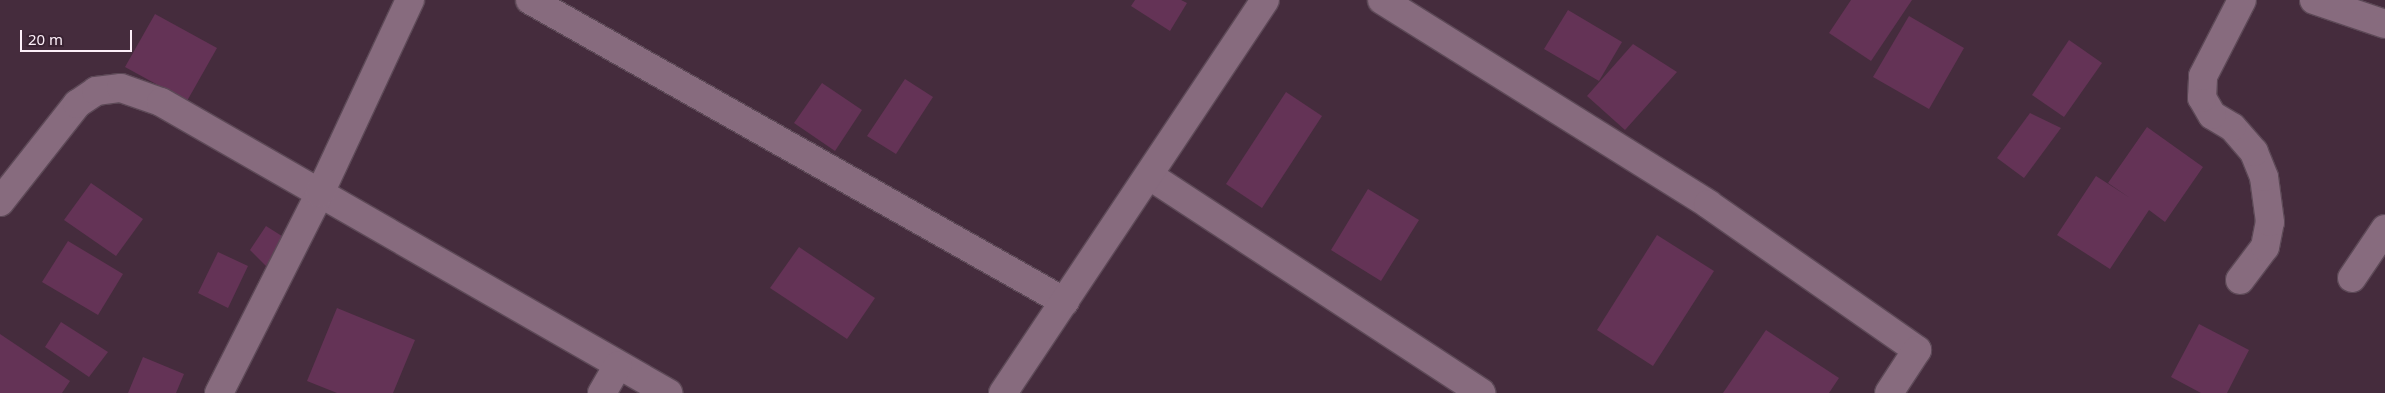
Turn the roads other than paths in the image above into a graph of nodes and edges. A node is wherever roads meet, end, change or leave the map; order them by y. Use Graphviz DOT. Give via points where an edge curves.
graph roads {
  1 [pos="410,0"];
  2 [pos="530,0"];
  3 [pos="1265,0"];
  4 [pos="1382,0"];
  5 [pos="2242,0"];
  6 [pos="2314,0"];
  7 [pos="2385,24"];
  8 [pos="1150,176"];
  9 [pos="320,192"];
  10 [pos="0,202"];
  11 [pos="2385,229"];
  12 [pos="2352,278"];
  13 [pos="2240,280"];
  14 [pos="1065,302"];
  15 [pos="618,365"];
  16 [pos="219,393"];
  17 [pos="602,393"];
  18 [pos="668,393"];
  19 [pos="1004,393"];
  20 [pos="1481,393"];
  21 [pos="1889,393"];
  1 -- 9 [label="street"];
  2 -- 14 [label="street"];
  3 -- 8 [label="street"];
  4 -- 21 [label="street" via="1708,204 1917,350"];
  5 -- 13 [label="street" via="2203,76 2202,98 2212,115 2232,127 2254,152 2264,178 2270,222 2265,247"];
  6 -- 7 [label="street"];
  8 -- 14 [label="street"];
  8 -- 20 [label="street"];
  9 -- 10 [label="street" via="160,102 121,88 96,91 77,104"];
  9 -- 15 [label="street"];
  9 -- 16 [label="street"];
  11 -- 12 [label="street"];
  14 -- 19 [label="street"];
  15 -- 17 [label="street"];
  15 -- 18 [label="street"];
}
